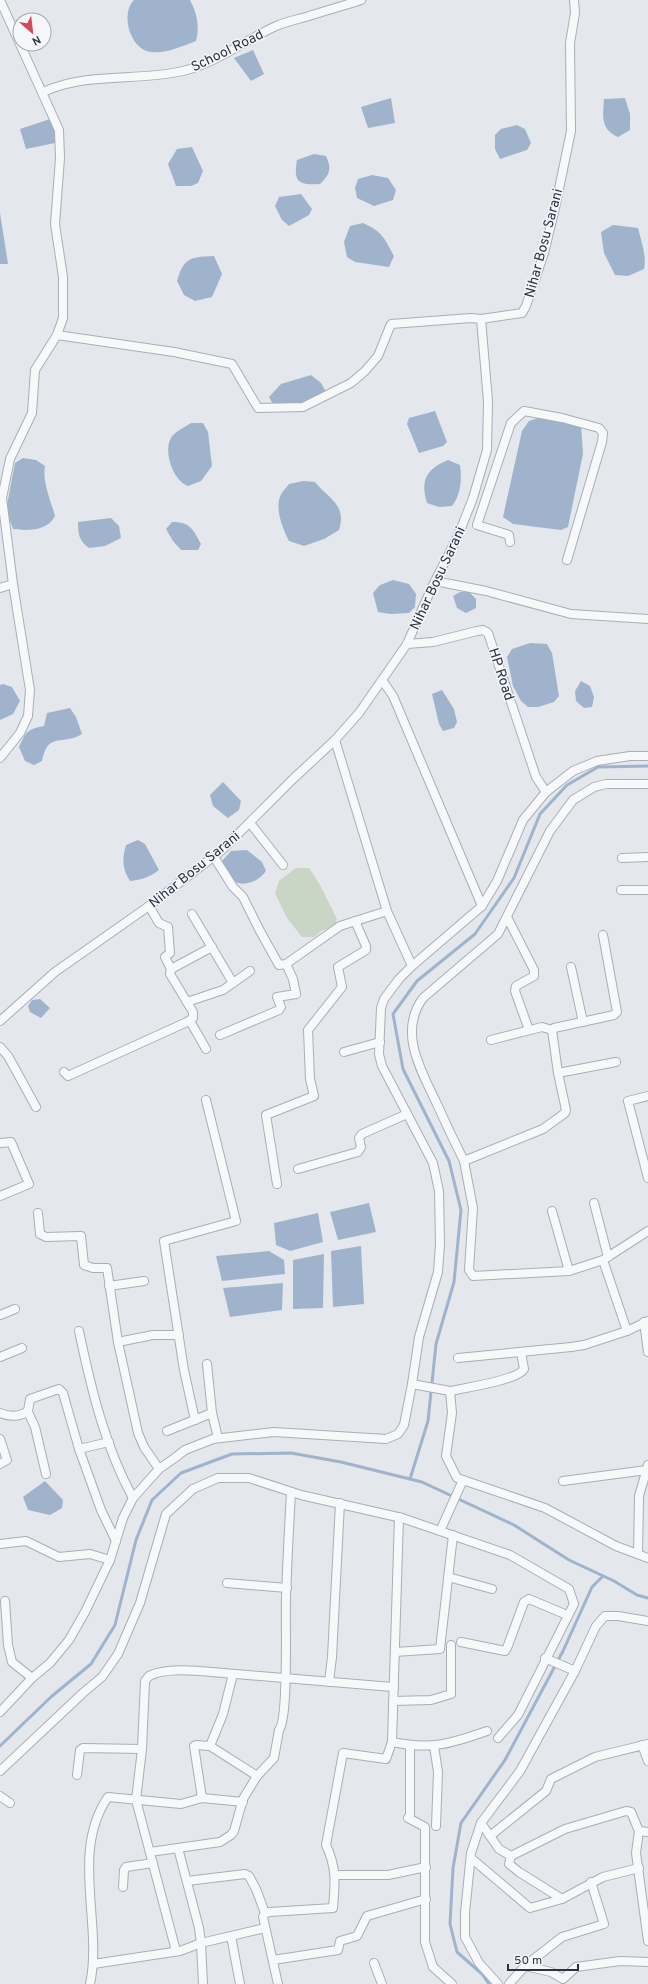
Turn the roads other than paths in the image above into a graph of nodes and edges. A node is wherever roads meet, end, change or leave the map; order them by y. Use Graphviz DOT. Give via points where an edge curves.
graph roads {
  1 [pos="0,0"];
  2 [pos="361,0"];
  3 [pos="574,0"];
  4 [pos="43,92"];
  5 [pos="481,319"];
  6 [pos="57,335"];
  7 [pos="510,542"];
  8 [pos="567,560"];
  9 [pos="435,581"];
  10 [pos="13,584"];
  11 [pos="0,588"];
  12 [pos="648,619"];
  13 [pos="407,644"];
  14 [pos="382,680"];
  15 [pos="335,740"];
  16 [pos="648,756"];
  17 [pos="0,758"];
  18 [pos="648,784"];
  19 [pos="546,792"];
  20 [pos="250,823"];
  21 [pos="648,856"];
  22 [pos="214,857"];
  23 [pos="622,858"];
  24 [pos="283,865"];
  25 [pos="621,890"];
  26 [pos="648,890"];
  27 [pos="149,906"];
  28 [pos="482,906"];
  29 [pos="387,911"];
  30 [pos="192,914"];
  31 [pos="508,917"];
  32 [pos="355,921"];
  33 [pos="603,935"];
  34 [pos="212,947"];
  35 [pos="286,964"];
  36 [pos="412,966"];
  37 [pos="571,967"];
  38 [pos="171,968"];
  39 [pos="250,971"];
  40 [pos="233,983"];
  41 [pos="187,1002"];
  42 [pos="0,1021"];
  43 [pos="190,1021"];
  44 [pos="583,1022"];
  45 [pos="529,1030"];
  46 [pos="552,1030"];
  47 [pos="220,1035"];
  48 [pos="491,1040"];
  49 [pos="380,1042"];
  50 [pos="0,1047"];
  51 [pos="206,1049"];
  52 [pos="344,1052"];
  53 [pos="616,1062"];
  54 [pos="64,1072"];
  55 [pos="558,1073"];
  56 [pos="648,1096"];
  57 [pos="206,1100"];
  58 [pos="36,1107"];
  59 [pos="407,1114"];
  60 [pos="0,1143"];
  61 [pos="464,1161"];
  62 [pos="298,1169"];
  63 [pos="648,1178"];
  64 [pos="277,1184"];
  65 [pos="0,1196"];
  66 [pos="594,1203"];
  67 [pos="552,1211"];
  68 [pos="38,1213"];
  69 [pos="648,1231"];
  70 [pos="606,1258"];
  71 [pos="569,1271"];
  72 [pos="144,1281"];
  73 [pos="109,1286"];
  74 [pos="15,1309"];
  75 [pos="0,1314"];
  76 [pos="646,1322"];
  77 [pos="79,1331"];
  78 [pos="627,1331"];
  79 [pos="179,1335"];
  80 [pos="118,1342"];
  81 [pos="22,1348"];
  82 [pos="521,1352"];
  83 [pos="648,1352"];
  84 [pos="0,1357"];
  85 [pos="458,1358"];
  86 [pos="207,1364"];
  87 [pos="412,1384"];
  88 [pos="450,1391"];
  89 [pos="28,1412"];
  90 [pos="0,1413"];
  91 [pos="212,1414"];
  92 [pos="195,1420"];
  93 [pos="167,1431"];
  94 [pos="218,1438"];
  95 [pos="0,1439"];
  96 [pos="109,1442"];
  97 [pos="79,1449"];
  98 [pos="0,1464"];
  99 [pos="647,1468"];
  100 [pos="159,1469"];
  101 [pos="46,1474"];
  102 [pos="463,1480"];
  103 [pos="563,1481"];
  104 [pos="291,1492"];
  105 [pos="133,1498"];
  106 [pos="340,1503"];
  107 [pos="399,1517"];
  108 [pos="440,1530"];
  109 [pos="453,1535"];
  110 [pos="116,1541"];
  111 [pos="0,1544"];
  112 [pos="638,1554"];
  113 [pos="648,1558"];
  114 [pos="110,1560"];
  115 [pos="448,1577"];
  116 [pos="227,1583"];
  117 [pos="287,1588"];
  118 [pos="492,1589"];
  119 [pos="5,1601"];
  120 [pos="567,1615"];
  121 [pos="648,1621"];
  122 [pos="461,1642"];
  123 [pos="451,1645"];
  124 [pos="394,1652"];
  125 [pos="548,1660"];
  126 [pos="575,1671"];
  127 [pos="233,1674"];
  128 [pos="32,1678"];
  129 [pos="285,1678"];
  130 [pos="329,1682"];
  131 [pos="394,1687"];
  132 [pos="393,1701"];
  133 [pos="0,1712"];
  134 [pos="486,1731"];
  135 [pos="498,1738"];
  136 [pos="392,1742"];
  137 [pos="645,1744"];
  138 [pos="410,1745"];
  139 [pos="210,1746"];
  140 [pos="434,1746"];
  141 [pos="142,1749"];
  142 [pos="648,1761"];
  143 [pos="0,1771"];
  144 [pos="77,1775"];
  145 [pos="257,1776"];
  146 [pos="0,1796"];
  147 [pos="202,1798"];
  148 [pos="136,1800"];
  149 [pos="243,1802"];
  150 [pos="10,1803"];
  151 [pos="481,1823"];
  152 [pos="436,1826"];
  153 [pos="639,1831"];
  154 [pos="648,1832"];
  155 [pos="490,1836"];
  156 [pos="178,1848"];
  157 [pos="150,1852"];
  158 [pos="511,1856"];
  159 [pos="471,1858"];
  160 [pos="153,1863"];
  161 [pos="426,1867"];
  162 [pos="639,1868"];
  163 [pos="336,1875"];
  164 [pos="187,1881"];
  165 [pos="591,1882"];
  166 [pos="123,1887"];
  167 [pos="426,1899"];
  168 [pos="562,1899"];
  169 [pos="265,1913"];
  170 [pos="264,1928"];
  171 [pos="231,1936"];
  172 [pos="648,1941"];
  173 [pos="201,1943"];
  174 [pos="176,1951"];
  175 [pos="273,1960"];
  176 [pos="648,1962"];
  177 [pos="374,1963"];
  178 [pos="93,1964"];
  179 [pos="525,1966"];
  180 [pos="563,1982"];
  181 [pos="90,1984"];
  182 [pos="203,1984"];
  183 [pos="240,1984"];
  184 [pos="278,1984"];
  185 [pos="382,1984"];
  186 [pos="452,1984"];
  187 [pos="498,1984"];
  188 [pos="509,1984"];
  1 -- 4 [label="street" via="35,80"];
  2 -- 4 [label="street, School Road" via="274,27 237,48 185,70 161,75 79,81"];
  3 -- 5 [label="street, Nihar Bosu Sarani" via="575,13 570,51 571,131 544,253 522,313"];
  4 -- 6 [label="street" via="57,123 60,150 55,224 62,269 63,318"];
  5 -- 6 [label="street" via="391,324 378,356 365,371 351,383 303,407 258,408 232,364 174,352"];
  5 -- 9 [label="street, Nihar Bosu Sarani" via="488,401 487,450 473,498 458,536"];
  6 -- 10 [label="street" via="35,370 32,413 10,459 6,474 2,505"];
  7 -- 8 [label="street" via="509,535 477,525 512,424 524,411 599,428 603,433 602,442"];
  9 -- 12 [label="street" via="486,591 576,615"];
  9 -- 13 [label="street, Nihar Bosu Sarani"];
  10 -- 11 [label="street"];
  10 -- 17 [label="street" via="29,696 28,716 20,733"];
  13 -- 14 [label="street, Nihar Bosu Sarani"];
  13 -- 19 [label="street, HP Road" via="433,642 483,630 488,633 536,777"];
  14 -- 15 [label="street, Nihar Bosu Sarani"];
  14 -- 28 [label="street" via="393,696"];
  15 -- 20 [label="street, Nihar Bosu Sarani"];
  15 -- 29 [label="street"];
  16 -- 19 [label="street" via="597,761 573,771"];
  18 -- 31 [label="street" via="606,784 594,787 573,800 550,830"];
  19 -- 28 [label="street" via="524,820 497,881"];
  20 -- 22 [label="street, Nihar Bosu Sarani"];
  20 -- 24 [label="street"];
  21 -- 23 [label="street"];
  22 -- 27 [label="street, Nihar Bosu Sarani"];
  22 -- 35 [label="street" via="233,887 243,897 278,964"];
  25 -- 26 [label="street"];
  27 -- 38 [label="street" via="160,923 168,927 170,953 165,957"];
  27 -- 42 [label="street, Nihar Bosu Sarani" via="55,972"];
  28 -- 36 [label="street"];
  29 -- 32 [label="street"];
  29 -- 36 [label="street"];
  30 -- 34 [label="street"];
  31 -- 45 [label="street" via="534,970 534,976 516,986 515,991"];
  31 -- 61 [label="street" via="496,938 423,998 413,1020 412,1039 416,1060"];
  32 -- 35 [label="street" via="340,926"];
  32 -- 64 [label="street" via="366,950 338,967 342,987 308,1030 310,1079 314,1096 266,1116"];
  33 -- 44 [label="street" via="617,1012 614,1015"];
  34 -- 38 [label="street"];
  34 -- 40 [label="street"];
  35 -- 47 [label="street" via="296,994 277,997 281,1007 279,1010"];
  36 -- 49 [label="street" via="384,999 381,1008"];
  37 -- 44 [label="street"];
  38 -- 41 [label="street" via="170,974"];
  39 -- 40 [label="street"];
  40 -- 41 [label="street" via="223,990"];
  41 -- 43 [label="street" via="194,1015"];
  43 -- 51 [label="street"];
  43 -- 54 [label="street" via="68,1076"];
  44 -- 46 [label="street"];
  45 -- 46 [label="street"];
  45 -- 48 [label="street"];
  46 -- 55 [label="street"];
  49 -- 52 [label="street"];
  49 -- 59 [label="street" via="382,1066"];
  50 -- 58 [label="street" via="8,1056"];
  53 -- 55 [label="street"];
  55 -- 61 [label="street" via="566,1110 563,1116 543,1129"];
  56 -- 63 [label="street" via="628,1101"];
  57 -- 79 [label="street" via="236,1221 164,1241"];
  59 -- 62 [label="street" via="362,1134 359,1138 361,1148 358,1152"];
  59 -- 87 [label="street" via="433,1163 438,1191 440,1229 438,1272 419,1337"];
  60 -- 65 [label="street" via="11,1142 29,1184"];
  61 -- 71 [label="street" via="473,1208 470,1274 473,1276"];
  66 -- 70 [label="street"];
  67 -- 71 [label="street"];
  68 -- 73 [label="street" via="40,1234 46,1237 81,1236 84,1265 107,1268"];
  69 -- 70 [label="street"];
  70 -- 71 [label="street"];
  70 -- 78 [label="street"];
  72 -- 73 [label="street"];
  73 -- 80 [label="street"];
  74 -- 75 [label="street"];
  76 -- 78 [label="street"];
  76 -- 83 [label="street"];
  77 -- 96 [label="street" via="95,1399"];
  78 -- 82 [label="street" via="584,1345"];
  79 -- 80 [label="street" via="153,1335"];
  79 -- 92 [label="street"];
  80 -- 100 [label="street" via="138,1433"];
  81 -- 84 [label="street"];
  82 -- 85 [label="street"];
  82 -- 88 [label="street" via="524,1369 520,1374"];
  86 -- 91 [label="street"];
  87 -- 88 [label="street"];
  87 -- 94 [label="street" via="404,1425 398,1434 386,1439 274,1432"];
  88 -- 102 [label="street" via="452,1413 446,1456 457,1478"];
  89 -- 90 [label="street" via="16,1416"];
  89 -- 97 [label="street" via="30,1399 57,1389 61,1390"];
  89 -- 101 [label="street"];
  91 -- 92 [label="street"];
  91 -- 94 [label="street"];
  92 -- 93 [label="street"];
  94 -- 100 [label="street" via="185,1450"];
  95 -- 98 [label="street" via="7,1460"];
  96 -- 97 [label="street"];
  96 -- 105 [label="street" via="119,1473"];
  97 -- 110 [label="street" via="101,1510"];
  99 -- 103 [label="street"];
  99 -- 112 [label="street" via="639,1496"];
  100 -- 105 [label="street"];
  102 -- 108 [label="street"];
  102 -- 112 [label="street" via="545,1508 616,1546"];
  104 -- 106 [label="street"];
  104 -- 117 [label="street"];
  104 -- 143 [label="street" via="249,1478 218,1478 193,1489 174,1504 166,1514 140,1603 114,1660 102,1677"];
  105 -- 110 [label="street"];
  106 -- 107 [label="street"];
  106 -- 130 [label="street"];
  107 -- 108 [label="street"];
  107 -- 124 [label="street"];
  108 -- 109 [label="street"];
  109 -- 115 [label="street"];
  109 -- 120 [label="street" via="510,1555 570,1589 574,1604"];
  110 -- 114 [label="street"];
  111 -- 114 [label="street" via="26,1541 59,1557 90,1554"];
  112 -- 113 [label="street"];
  114 -- 128 [label="street" via="69,1640 50,1663"];
  115 -- 118 [label="street"];
  115 -- 124 [label="street" via="440,1649"];
  116 -- 117 [label="street"];
  117 -- 129 [label="street"];
  119 -- 128 [label="street" via="8,1645 12,1662"];
  120 -- 122 [label="street" via="529,1599 524,1602 506,1650"];
  120 -- 125 [label="street"];
  121 -- 126 [label="street" via="605,1616 596,1626"];
  123 -- 132 [label="street" via="451,1694 431,1700"];
  124 -- 131 [label="street"];
  125 -- 126 [label="street"];
  125 -- 135 [label="street" via="518,1715"];
  126 -- 151 [label="street" via="520,1771"];
  127 -- 129 [label="street"];
  127 -- 139 [label="street" via="223,1714"];
  127 -- 141 [label="street" via="200,1670 162,1672 149,1676 145,1681"];
  128 -- 133 [label="street"];
  129 -- 130 [label="street"];
  129 -- 145 [label="street" via="282,1727 279,1730 274,1758"];
  130 -- 131 [label="street"];
  131 -- 132 [label="street"];
  132 -- 136 [label="street"];
  134 -- 140 [label="street"];
  136 -- 138 [label="street"];
  136 -- 163 [label="street" via="386,1758 343,1753 326,1845 332,1856"];
  137 -- 142 [label="street"];
  137 -- 155 [label="street" via="595,1757 551,1779 546,1791"];
  138 -- 140 [label="street"];
  138 -- 161 [label="street" via="408,1818 425,1827"];
  139 -- 145 [label="street"];
  139 -- 147 [label="street" via="194,1746"];
  140 -- 152 [label="street" via="438,1772"];
  141 -- 144 [label="street" via="83,1748 80,1750"];
  141 -- 148 [label="street"];
  145 -- 149 [label="street"];
  146 -- 150 [label="street"];
  147 -- 148 [label="street" via="181,1804"];
  147 -- 149 [label="street"];
  148 -- 157 [label="street"];
  148 -- 178 [label="street" via="108,1797 91,1838 90,1914"];
  149 -- 156 [label="street" via="234,1831 227,1838 220,1842"];
  151 -- 155 [label="street"];
  151 -- 159 [label="street"];
  153 -- 154 [label="street"];
  153 -- 158 [label="street" via="634,1815 626,1811 565,1829"];
  153 -- 162 [label="street" via="636,1853"];
  155 -- 158 [label="street" via="499,1849"];
  156 -- 157 [label="street"];
  156 -- 164 [label="street"];
  157 -- 160 [label="street"];
  158 -- 168 [label="street" via="509,1864"];
  159 -- 168 [label="street" via="530,1908"];
  159 -- 187 [label="street" via="465,1937 479,1963"];
  160 -- 166 [label="street" via="126,1867"];
  160 -- 174 [label="street"];
  161 -- 163 [label="street" via="388,1875"];
  161 -- 167 [label="street"];
  162 -- 165 [label="street"];
  162 -- 172 [label="street"];
  163 -- 169 [label="street" via="333,1908"];
  164 -- 169 [label="street" via="245,1874 249,1876 256,1889"];
  164 -- 173 [label="street"];
  165 -- 168 [label="street"];
  165 -- 179 [label="street" via="604,1924 562,1937"];
  167 -- 175 [label="street" via="367,1916 358,1936 340,1941 338,1950"];
  167 -- 186 [label="street" via="426,1942 433,1967"];
  169 -- 170 [label="street"];
  170 -- 171 [label="street"];
  170 -- 175 [label="street"];
  171 -- 173 [label="street"];
  171 -- 183 [label="street"];
  173 -- 174 [label="street"];
  173 -- 182 [label="street"];
  174 -- 178 [label="street"];
  175 -- 184 [label="street"];
  176 -- 180 [label="street" via="620,1960 576,1967"];
  177 -- 185 [label="street"];
  178 -- 181 [label="street"];
  179 -- 180 [label="street" via="551,1972"];
  179 -- 188 [label="street"];
}
